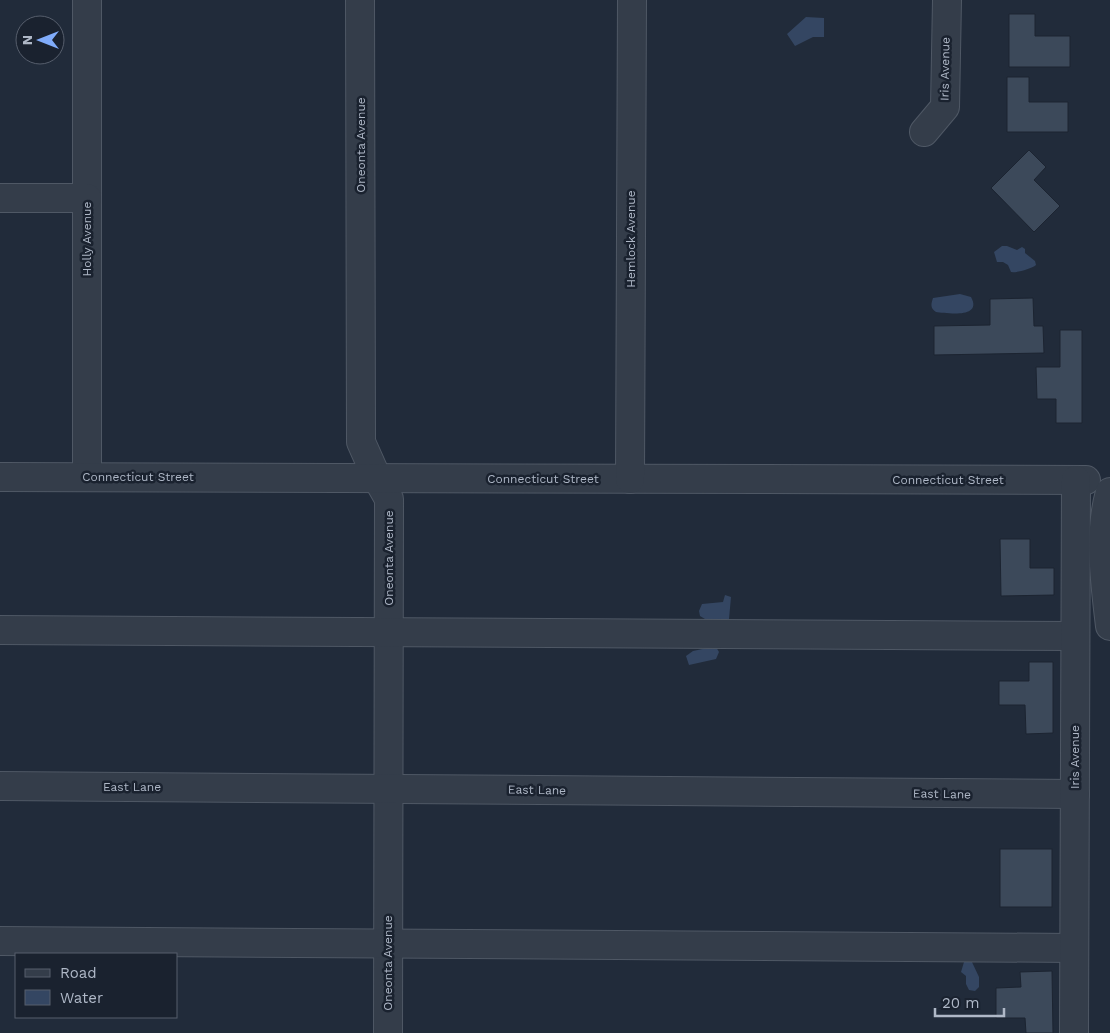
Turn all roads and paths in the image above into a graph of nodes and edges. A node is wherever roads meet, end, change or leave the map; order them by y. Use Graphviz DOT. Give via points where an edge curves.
graph roads {
  1 [pos="87,0"];
  2 [pos="360,0"];
  3 [pos="632,0"];
  4 [pos="947,0"];
  5 [pos="924,132"];
  6 [pos="0,198"];
  7 [pos="87,198"];
  8 [pos="0,477"];
  9 [pos="88,477"];
  10 [pos="377,478"];
  11 [pos="630,479"];
  12 [pos="1091,484"];
  13 [pos="1110,626"];
  14 [pos="0,630"];
  15 [pos="389,633"];
  16 [pos="1075,636"];
  17 [pos="0,786"];
  18 [pos="388,789"];
  19 [pos="1075,794"];
  20 [pos="0,941"];
  21 [pos="388,944"];
  22 [pos="1074,948"];
  23 [pos="388,1033"];
  24 [pos="1074,1033"];
  1 -- 7 [label="street, Holly Avenue"];
  2 -- 10 [label="street, Oneonta Avenue" via="361,442"];
  3 -- 11 [label="street, Hemlock Avenue"];
  4 -- 5 [label="street, Iris Avenue" via="945,107"];
  6 -- 7 [label="street"];
  7 -- 9 [label="street, Holly Avenue"];
  8 -- 9 [label="street, Connecticut Street"];
  9 -- 10 [label="street, Connecticut Street"];
  10 -- 11 [label="street, Connecticut Street"];
  10 -- 15 [label="street, Oneonta Avenue" via="389,499"];
  11 -- 12 [label="street, Connecticut Street"];
  12 -- 13 [label="street" via="1106,505 1104,542"];
  12 -- 16 [label="street, Iris Avenue"];
  14 -- 15 [label="street"];
  15 -- 16 [label="street"];
  15 -- 18 [label="street, Oneonta Avenue"];
  16 -- 19 [label="street, Iris Avenue"];
  17 -- 18 [label="street, East Lane"];
  18 -- 19 [label="street, East Lane"];
  18 -- 21 [label="street, Oneonta Avenue"];
  19 -- 22 [label="street, Iris Avenue"];
  20 -- 21 [label="street"];
  21 -- 22 [label="street"];
  21 -- 23 [label="street, Oneonta Avenue"];
  22 -- 24 [label="street, Iris Avenue"];
}
